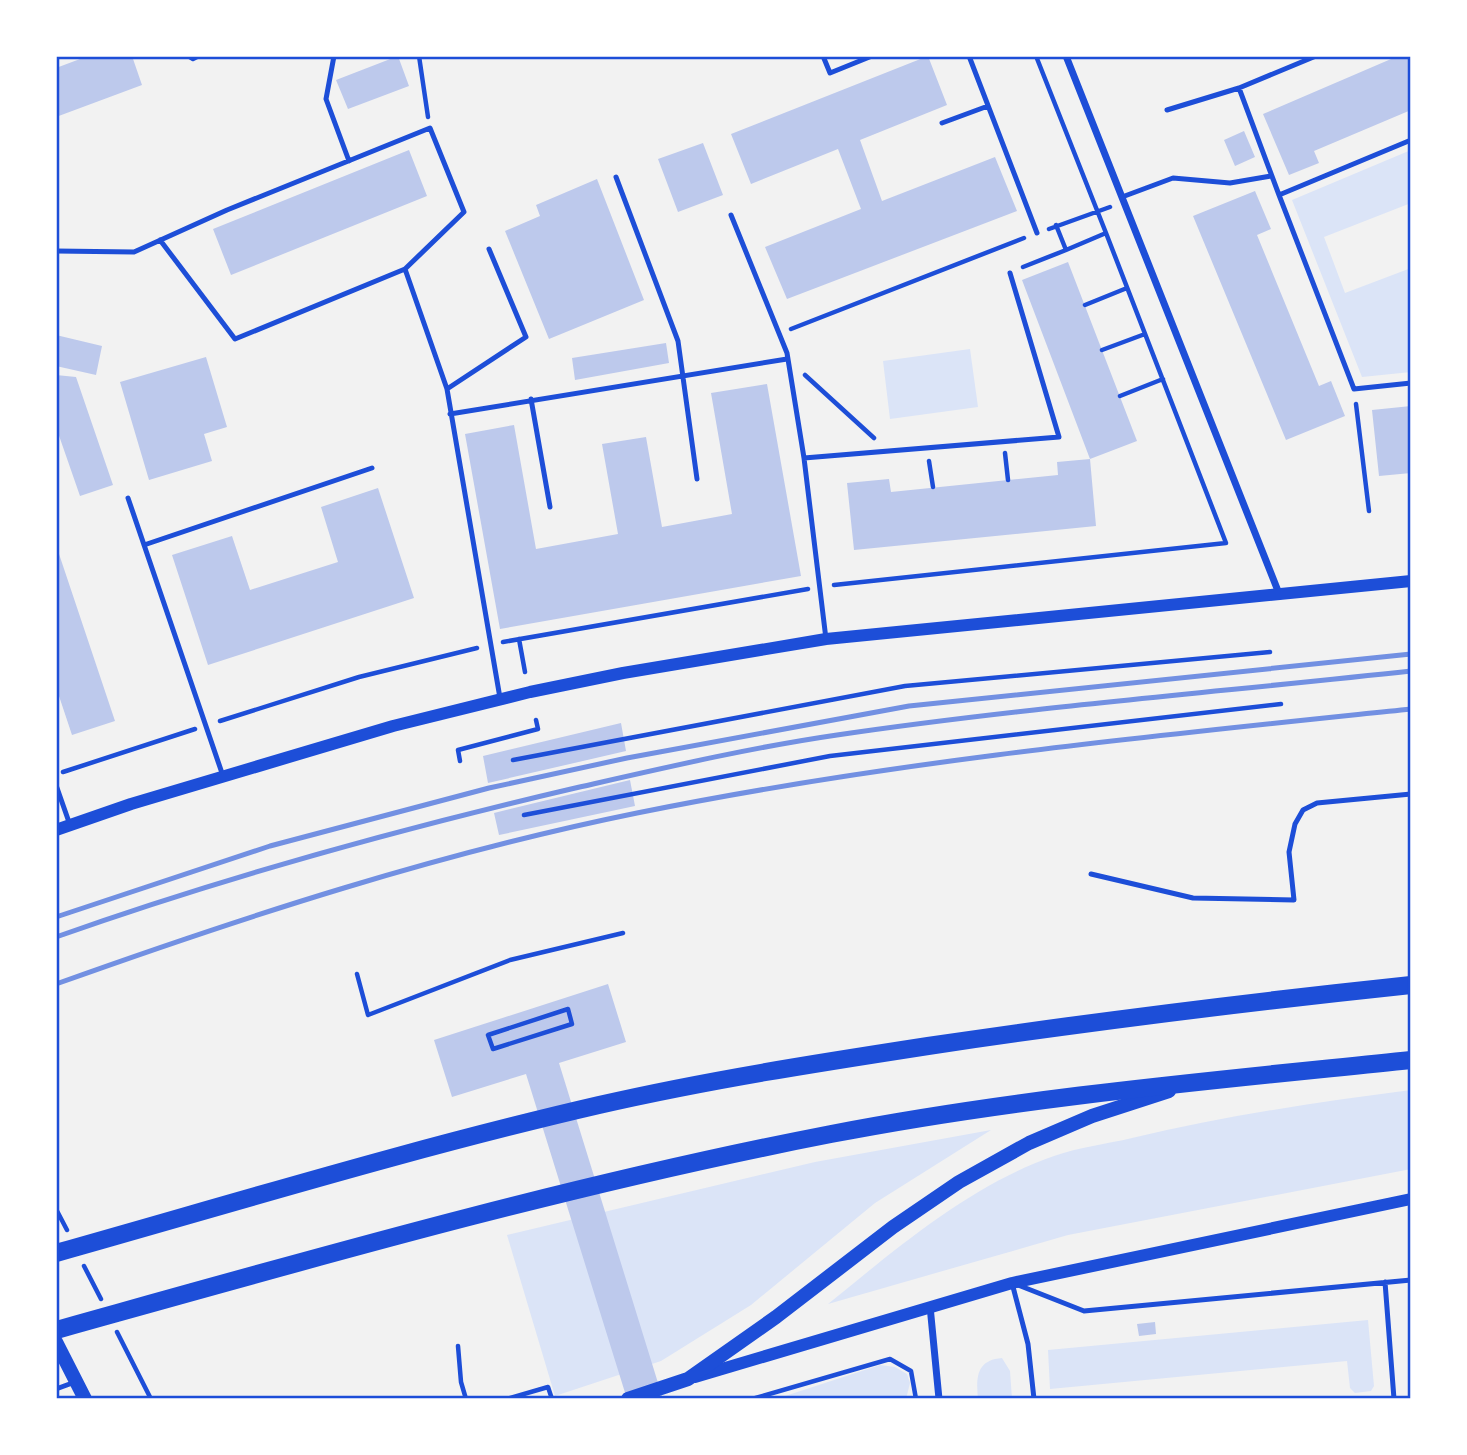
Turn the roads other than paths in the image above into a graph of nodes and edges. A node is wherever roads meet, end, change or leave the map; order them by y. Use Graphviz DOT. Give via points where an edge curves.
graph roads {
  1 [pos="334,56"];
  2 [pos="823,56"];
  3 [pos="872,56"];
  4 [pos="969,56"];
  5 [pos="1066,56"];
  6 [pos="1316,56"];
  7 [pos="1239,88"];
  8 [pos="988,106"];
  9 [pos="1167,110"];
  10 [pos="943,123"];
  11 [pos="1411,140"];
  12 [pos="349,161"];
  13 [pos="1271,176"];
  14 [pos="616,177"];
  15 [pos="1279,195"];
  16 [pos="1123,200"];
  17 [pos="732,215"];
  18 [pos="1037,233"];
  19 [pos="160,240"];
  20 [pos="489,249"];
  21 [pos="56,251"];
  22 [pos="405,269"];
  23 [pos="1010,273"];
  24 [pos="787,359"];
  25 [pos="681,377"];
  26 [pos="1411,383"];
  27 [pos="447,389"];
  28 [pos="531,399"];
  29 [pos="450,414"];
  30 [pos="804,457"];
  31 [pos="372,468"];
  32 [pos="697,479"];
  33 [pos="128,498"];
  34 [pos="550,506"];
  35 [pos="144,545"];
  36 [pos="1411,581"];
  37 [pos="1280,596"];
  38 [pos="826,639"];
  39 [pos="500,699"];
  40 [pos="223,776"];
  41 [pos="56,785"];
  42 [pos="1411,794"];
  43 [pos="70,825"];
  44 [pos="56,830"];
  45 [pos="1091,874"];
  46 [pos="1411,985"];
  47 [pos="1411,1060"];
  48 [pos="1195,1082"];
  49 [pos="1411,1199"];
  50 [pos="56,1253"];
  51 [pos="1411,1280"];
  52 [pos="1385,1282"];
  53 [pos="1012,1283"];
  54 [pos="930,1306"];
  55 [pos="56,1330"];
  56 [pos="56,1342"];
  57 [pos="688,1379"];
  58 [pos="75,1382"];
  59 [pos="56,1389"];
  60 [pos="85,1399"];
  61 [pos="628,1399"];
  62 [pos="939,1399"];
  63 [pos="1034,1399"];
  64 [pos="1394,1399"];
  1 -- 12 [label="lane" via="326,99"];
  2 -- 3 [label="lane" via="830,73"];
  4 -- 8 [label="lane"];
  5 -- 16 [label="street"];
  6 -- 7 [label="lane"];
  7 -- 9 [label="lane"];
  7 -- 13 [label="lane"];
  8 -- 10 [label="lane"];
  8 -- 18 [label="lane"];
  11 -- 15 [label="lane"];
  12 -- 19 [label="lane"];
  12 -- 22 [label="lane" via="430,128 464,212"];
  13 -- 15 [label="lane"];
  13 -- 16 [label="lane" via="1230,183 1173,178"];
  14 -- 25 [label="lane" via="678,341"];
  15 -- 26 [label="lane" via="1354,389"];
  16 -- 37 [label="street"];
  17 -- 24 [label="lane"];
  19 -- 21 [label="lane" via="134,252"];
  19 -- 22 [label="lane" via="235,339"];
  20 -- 27 [label="lane" via="526,337"];
  22 -- 27 [label="lane"];
  23 -- 30 [label="lane" via="1059,437"];
  24 -- 25 [label="lane"];
  24 -- 30 [label="lane"];
  25 -- 28 [label="lane"];
  25 -- 32 [label="lane"];
  27 -- 29 [label="lane"];
  28 -- 29 [label="lane"];
  28 -- 34 [label="lane"];
  29 -- 39 [label="lane"];
  30 -- 38 [label="lane"];
  31 -- 35 [label="lane"];
  33 -- 35 [label="lane"];
  35 -- 40 [label="lane"];
  36 -- 37 [label="street"];
  37 -- 38 [label="street"];
  38 -- 39 [label="street" via="635,670"];
  39 -- 40 [label="street"];
  40 -- 43 [label="street"];
  41 -- 43 [label="lane"];
  42 -- 45 [label="lane" via="1317,803 1303,810 1289,852 1294,900 1193,898"];
  43 -- 44 [label="street"];
  46 -- 50 [label="main road" via="1173,1012 816,1063 601,1104"];
  47 -- 48 [label="main road"];
  48 -- 55 [label="main road" via="835,1133 621,1177"];
  48 -- 57 [label="main road" via="1028,1143 959,1182"];
  49 -- 53 [label="street"];
  51 -- 52 [label="lane"];
  52 -- 53 [label="lane" via="1084,1311"];
  52 -- 64 [label="lane"];
  53 -- 54 [label="street"];
  53 -- 63 [label="lane" via="1028,1344"];
  54 -- 57 [label="street"];
  54 -- 62 [label="street"];
  56 -- 58 [label="main road"];
  57 -- 61 [label="main road"];
  58 -- 59 [label="lane"];
  58 -- 60 [label="main road"];
}
